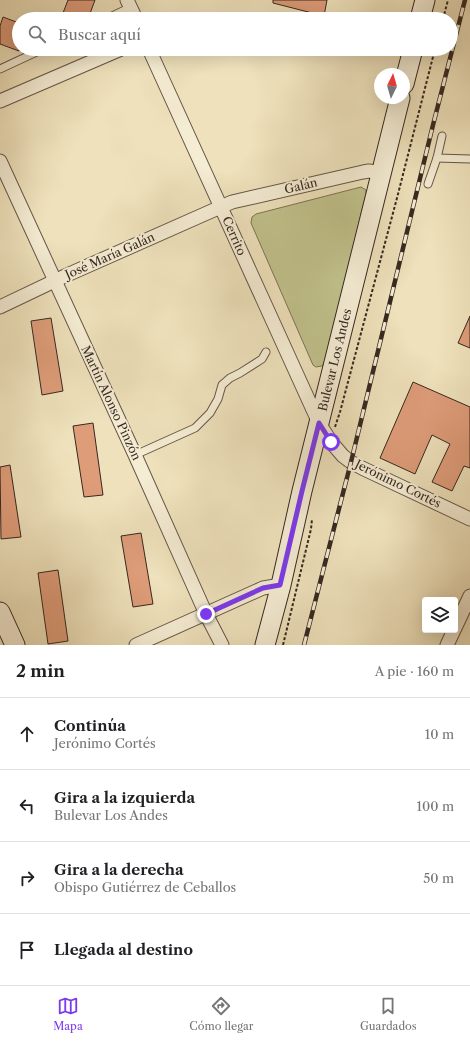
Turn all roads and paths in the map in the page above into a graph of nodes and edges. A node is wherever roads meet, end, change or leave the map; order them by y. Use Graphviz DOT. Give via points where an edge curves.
graph roads {
  1 [pos="425,0"];
  2 [pos="448,0"];
  3 [pos="422,12"];
  4 [pos="445,12"];
  5 [pos="29,56"];
  6 [pos="105,56"];
  7 [pos="152,56"];
  8 [pos="411,56"];
  9 [pos="433,56"];
  10 [pos="408,68"];
  11 [pos="0,70"];
  12 [pos="0,101"];
  13 [pos="399,104"];
  14 [pos="442,136"];
  15 [pos="437,158"];
  16 [pos="470,159"];
  17 [pos="0,161"];
  18 [pos="382,173"];
  19 [pos="428,184"];
  20 [pos="221,206"];
  21 [pos="55,281"];
  22 [pos="0,307"];
  23 [pos="266,352"];
  24 [pos="319,423"];
  25 [pos="331,442"];
  26 [pos="135,455"];
  27 [pos="312,517"];
  28 [pos="470,519"];
  29 [pos="280,585"];
  30 [pos="470,596"];
  31 [pos="0,612"];
  32 [pos="206,614"];
  33 [pos="458,622"];
  34 [pos="453,633"];
  35 [pos="15,645"];
  36 [pos="136,645"];
  37 [pos="222,645"];
  38 [pos="265,645"];
  39 [pos="283,645"];
  40 [pos="447,645"];
  1 -- 3 [label="main road"];
  2 -- 4 [label="path"];
  5 -- 11 [label="lane"];
  6 -- 12 [label="street"];
  7 -- 20 [label="street, Cerrito"];
  8 -- 10 [label="main road"];
  9 -- 25 [label="path"];
  13 -- 18 [label="main road, Bulevar Los Andes"];
  14 -- 15 [label="lane"];
  15 -- 16 [label="lane"];
  15 -- 19 [label="lane"];
  17 -- 21 [label="street, Martín Alonso Pinzón"];
  18 -- 20 [label="street, Galán" via="370,170"];
  18 -- 24 [label="main road, Bulevar Los Andes"];
  20 -- 21 [label="street, José María Galán"];
  20 -- 24 [label="street, Cerrito"];
  21 -- 22 [label="street, José María Galán"];
  21 -- 26 [label="street, Martín Alonso Pinzón"];
  23 -- 26 [label="lane" via="262,359 230,378 222,386 210,413 196,428"];
  24 -- 25 [label="street, Jerónimo Cortés"];
  24 -- 29 [label="main road, Bulevar Los Andes"];
  25 -- 28 [label="street, Jerónimo Cortés" via="343,456 362,468"];
  26 -- 32 [label="street, Martín Alonso Pinzón"];
  27 -- 39 [label="path"];
  29 -- 32 [label="street" via="263,588"];
  29 -- 38 [label="main road, Bulevar Los Andes"];
  30 -- 33 [label="street"];
  31 -- 35 [label="main road"];
  32 -- 36 [label="street"];
  32 -- 37 [label="street, Martín Alonso Pinzón"];
  34 -- 40 [label="street"];
}
